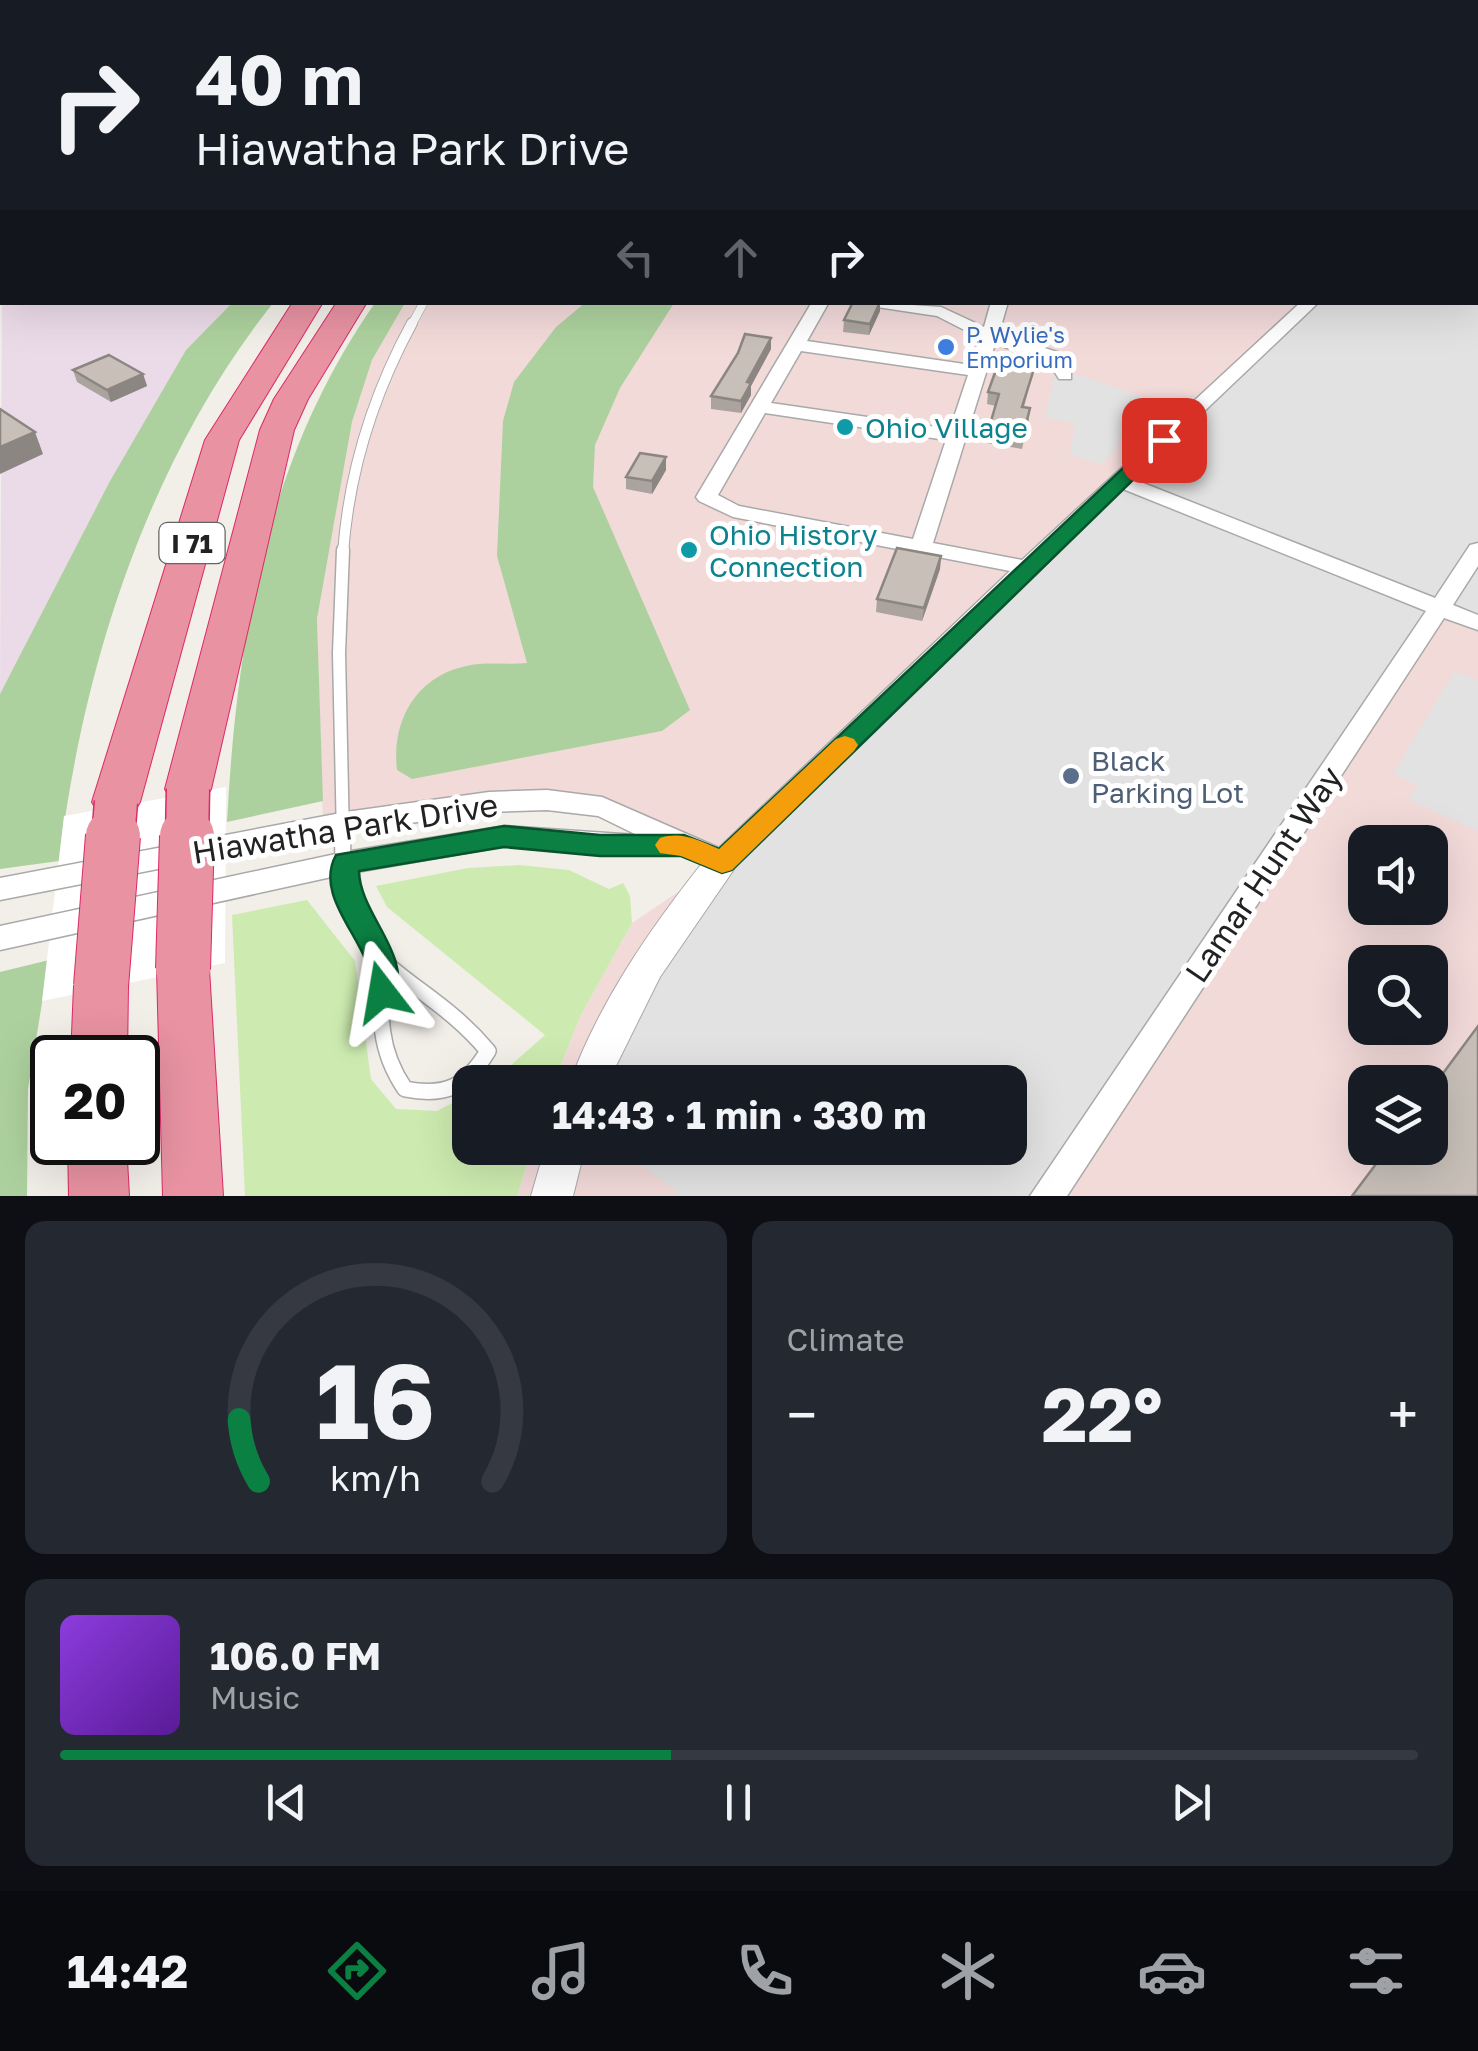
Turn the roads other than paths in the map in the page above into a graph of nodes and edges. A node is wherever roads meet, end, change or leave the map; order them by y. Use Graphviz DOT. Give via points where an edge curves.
graph roads {
  1 [pos="306,305"];
  2 [pos="350,305"];
  3 [pos="422,305"];
  4 [pos="819,305"];
  5 [pos="896,305"];
  6 [pos="999,305"];
  7 [pos="1308,305"];
  8 [pos="990,336"];
  9 [pos="796,345"];
  10 [pos="978,371"];
  11 [pos="1065,376"];
  12 [pos="760,407"];
  13 [pos="957,436"];
  14 [pos="1120,481"];
  15 [pos="922,548"];
  16 [pos="1478,550"];
  17 [pos="1026,568"];
  18 [pos="1438,607"];
  19 [pos="1478,623"];
  20 [pos="346,822"];
  21 [pos="684,845"];
  22 [pos="346,862"];
  23 [pos="722,862"];
  24 [pos="0,889"];
  25 [pos="0,938"];
  26 [pos="383,966"];
  27 [pos="99,1035"];
  28 [pos="596,1065"];
  29 [pos="98,1165"];
  30 [pos="561,1165"];
  31 [pos="99,1196"];
  32 [pos="193,1196"];
  33 [pos="552,1196"];
  34 [pos="1047,1196"];
  1 -- 27 [label="highway, I 71, bridge" via="222,440 116,802"];
  2 -- 32 [label="highway, I 71, bridge" via="278,430 188,789 184,969"];
  3 -- 20 [label="lane" via="383,382 348,490 336,619"];
  4 -- 9 [label="street"];
  5 -- 8 [label="street" via="942,312"];
  6 -- 8 [label="street"];
  7 -- 14 [label="street"];
  8 -- 10 [label="street"];
  8 -- 11 [label="street" via="1054,357"];
  9 -- 10 [label="street"];
  9 -- 12 [label="street"];
  10 -- 13 [label="street"];
  12 -- 13 [label="street"];
  12 -- 15 [label="street" via="706,498 733,511"];
  13 -- 15 [label="street"];
  14 -- 17 [label="street"];
  14 -- 18 [label="street"];
  15 -- 17 [label="street"];
  16 -- 18 [label="street, Lamar Hunt Way"];
  17 -- 23 [label="street"];
  18 -- 19 [label="street"];
  18 -- 34 [label="street, Lamar Hunt Way"];
  20 -- 21 [label="street, Hiawatha Park Drive" via="547,800 602,808"];
  20 -- 22 [label="lane"];
  20 -- 24 [label="street, Hiawatha Park Drive"];
  21 -- 22 [label="street, Hiawatha Park Drive" via="504,836"];
  21 -- 23 [label="street, Hiawatha Park Drive"];
  22 -- 25 [label="street, Hiawatha Park Drive"];
  22 -- 26 [label="lane" via="345,891"];
  23 -- 28 [label="street" via="662,937"];
  26 -- 26 [label="lane" via="471,1026 488,1051 470,1082 436,1096 405,1089 385,1062 379,1035"];
  29 -- 31 [label="highway"];
  30 -- 33 [label="street"];
}
